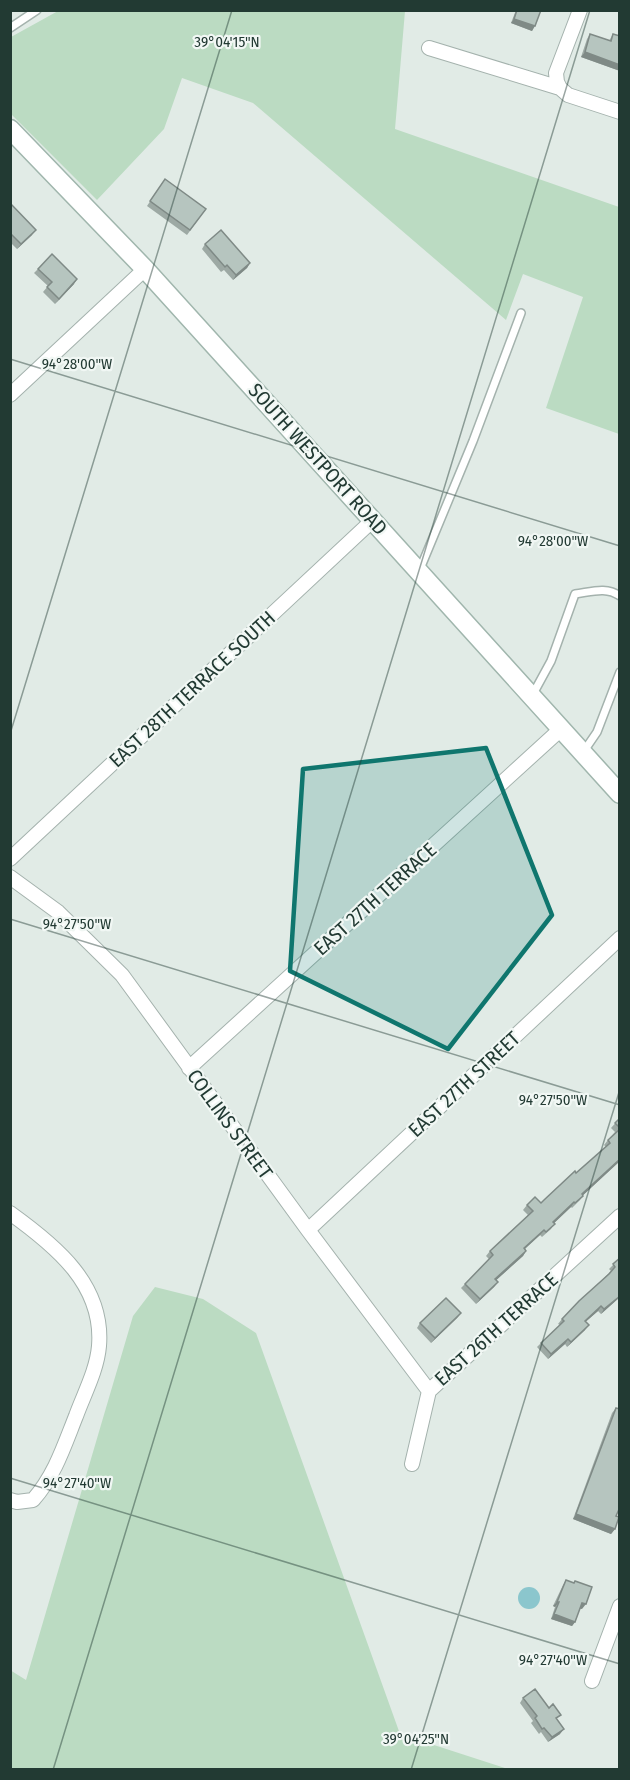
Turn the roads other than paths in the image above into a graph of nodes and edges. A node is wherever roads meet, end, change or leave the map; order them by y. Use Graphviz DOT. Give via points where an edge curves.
graph roads {
  1 [pos="37,10"];
  2 [pos="580,10"];
  3 [pos="10,28"];
  4 [pos="429,48"];
  5 [pos="560,88"];
  6 [pos="620,112"];
  7 [pos="10,129"];
  8 [pos="145,269"];
  9 [pos="521,314"];
  10 [pos="10,395"];
  11 [pos="373,520"];
  12 [pos="419,571"];
  13 [pos="620,597"];
  14 [pos="620,672"];
  15 [pos="532,696"];
  16 [pos="561,729"];
  17 [pos="583,753"];
  18 [pos="620,794"];
  19 [pos="10,859"];
  20 [pos="10,877"];
  21 [pos="620,938"];
  22 [pos="189,1068"];
  23 [pos="10,1213"];
  24 [pos="620,1216"];
  25 [pos="308,1230"];
  26 [pos="429,1391"];
  27 [pos="412,1464"];
  28 [pos="10,1500"];
  29 [pos="620,1606"];
  30 [pos="592,1681"];
  1 -- 3 [label="lane"];
  2 -- 5 [label="street" via="556,73"];
  4 -- 5 [label="street"];
  5 -- 6 [label="street" via="568,95"];
  7 -- 8 [label="street, SOUTH WESTPORT ROAD"];
  8 -- 10 [label="street"];
  8 -- 11 [label="street, SOUTH WESTPORT ROAD"];
  9 -- 12 [label="lane"];
  11 -- 12 [label="street, SOUTH WESTPORT ROAD"];
  11 -- 19 [label="street, EAST 28TH TERRACE SOUTH"];
  12 -- 15 [label="street, SOUTH WESTPORT ROAD"];
  13 -- 15 [label="lane" via="602,590 575,594"];
  14 -- 17 [label="lane" via="597,732"];
  15 -- 16 [label="street, SOUTH WESTPORT ROAD"];
  16 -- 17 [label="street, SOUTH WESTPORT ROAD"];
  16 -- 22 [label="street, EAST 27TH TERRACE"];
  17 -- 18 [label="street, SOUTH WESTPORT ROAD"];
  20 -- 22 [label="street, COLLINS STREET" via="57,912 122,975"];
  21 -- 25 [label="street, EAST 27TH STREET"];
  22 -- 25 [label="street, COLLINS STREET"];
  23 -- 28 [label="street" via="73,1266 88,1290 99,1325 94,1369 56,1468 33,1500"];
  24 -- 26 [label="street, EAST 26TH TERRACE"];
  25 -- 26 [label="street, COLLINS STREET"];
  26 -- 27 [label="street, EAST 26TH TERRACE"];
  29 -- 30 [label="street"];
}
